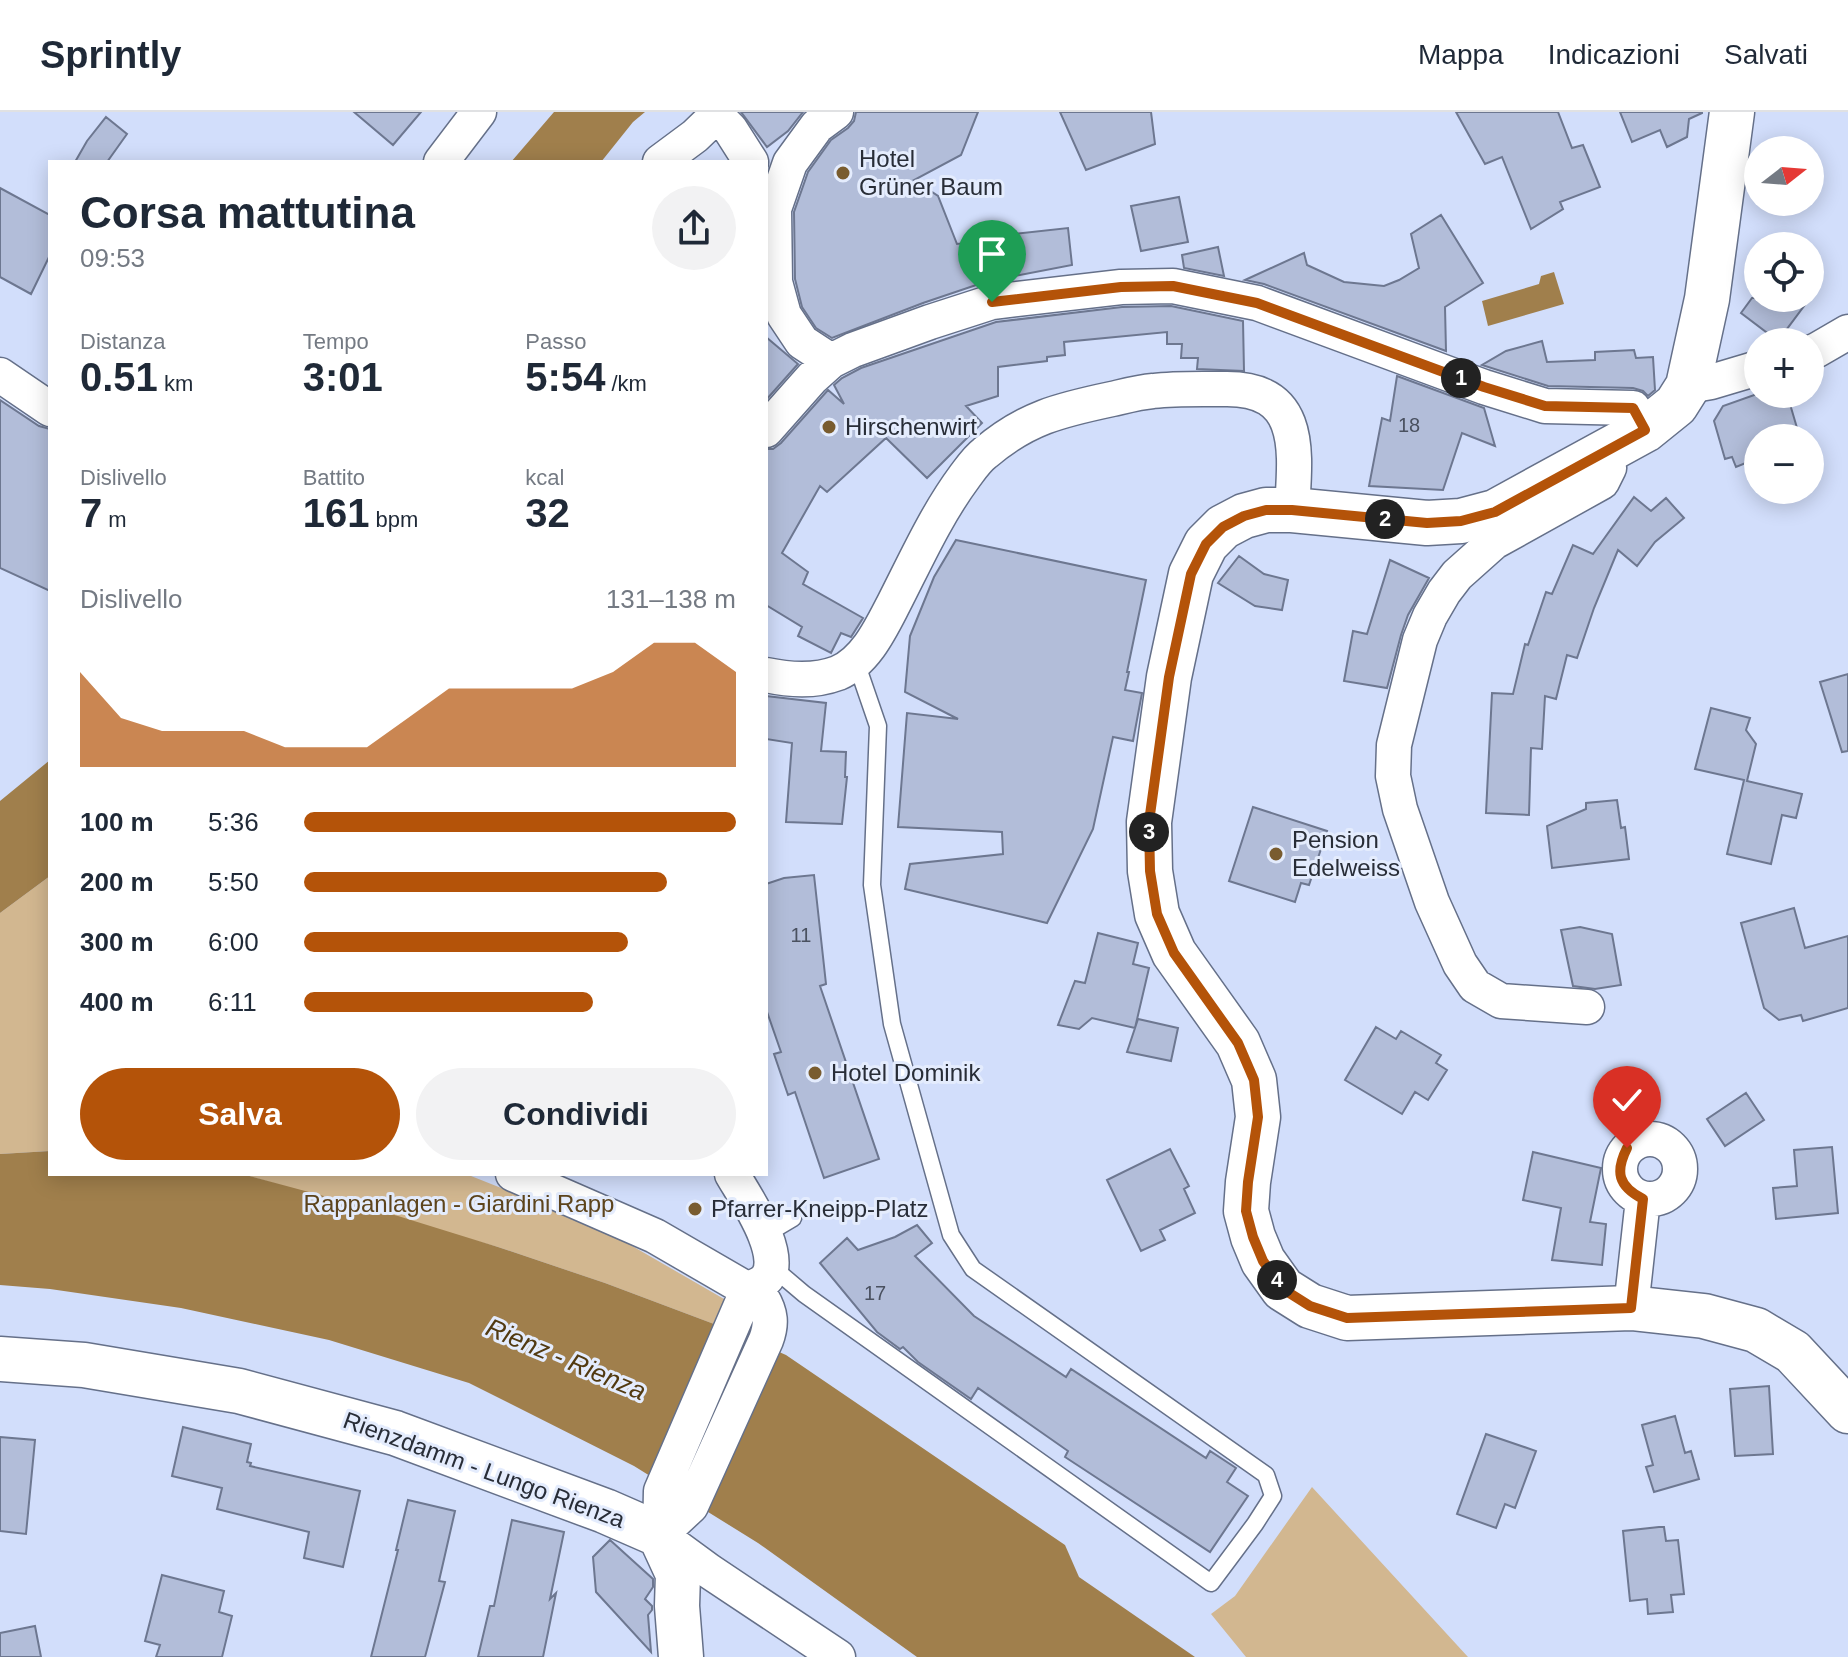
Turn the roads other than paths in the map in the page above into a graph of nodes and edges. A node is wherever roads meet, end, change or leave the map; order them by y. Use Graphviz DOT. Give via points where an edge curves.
graph roads {
  1 [pos="479,112"];
  2 [pos="836,112"];
  3 [pos="1732,112"];
  4 [pos="716,113"];
  5 [pos="443,160"];
  6 [pos="663,160"];
  7 [pos="750,160"];
  8 [pos="770,200"];
  9 [pos="775,327"];
  10 [pos="1848,332"];
  11 [pos="1824,346"];
  12 [pos="831,361"];
  13 [pos="1744,372"];
  14 [pos="0,375"];
  15 [pos="1688,386"];
  16 [pos="48,408"];
  17 [pos="768,428"];
  18 [pos="1645,430"];
  19 [pos="1602,454"];
  20 [pos="1292,510"];
  21 [pos="856,662"];
  22 [pos="768,675"];
  23 [pos="1587,1007"];
  24 [pos="518,1176"];
  25 [pos="733,1176"];
  26 [pos="1643,1199"];
  27 [pos="769,1252"];
  28 [pos="1631,1308"];
  29 [pos="0,1359"];
  30 [pos="1848,1411"];
  31 [pos="675,1520"];
  32 [pos="681,1657"];
  33 [pos="838,1657"];
  1 -- 5 [label="street"];
  2 -- 8 [label="street" via="817,126"];
  3 -- 15 [label="street" via="1707,299"];
  4 -- 6 [label="street"];
  4 -- 7 [label="street"];
  8 -- 9 [label="street"];
  9 -- 12 [label="street"];
  10 -- 11 [label="street"];
  12 -- 17 [label="street"];
  12 -- 18 [label="street" via="992,302 1173,286 1257,303 1545,406 1633,408"];
  13 -- 15 [label="street"];
  14 -- 16 [label="street"];
  15 -- 18 [label="street" via="1676,405"];
  18 -- 19 [label="street"];
  19 -- 20 [label="street" via="1495,512 1461,521 1427,523"];
  19 -- 23 [label="street" via="1609,468 1602,482 1494,542 1444,592 1420,640 1394,745 1393,776 1432,902 1475,986 1501,1001"];
  20 -- 21 [label="street" via="1295,451 1290,425 1279,406 1261,394 1231,389 1152,391 1061,410 1022,426 982,455 948,498 878,632"];
  20 -- 28 [label="street" via="1266,510 1223,527 1206,544 1191,574 1169,677 1149,822 1157,914 1174,953 1238,1043 1254,1080 1258,1117 1246,1211 1263,1261 1283,1289 1310,1306 1347,1318"];
  21 -- 22 [label="street" via="818,678 792,681"];
  21 -- 27 [label="lane" via="878,726 872,885 892,1024 951,1235 973,1269 1266,1475 1273,1496 1211,1583 804,1294"];
  24 -- 27 [label="street" via="655,1236"];
  25 -- 27 [label="street"];
  26 -- 28 [label="street"];
  27 -- 31 [label="street" via="762,1298 771,1328"];
  27 -- 31 [label="street" via="732,1324 661,1491"];
  28 -- 30 [label="street" via="1704,1316 1756,1330 1793,1352"];
  29 -- 31 [label="street, Rienzdamm - Lungo Rienza" via="84,1365 239,1391 395,1433 605,1511"];
  31 -- 32 [label="street"];
  31 -- 33 [label="street, Rienzdamm - Lungo Rienza" via="709,1571"];
}
